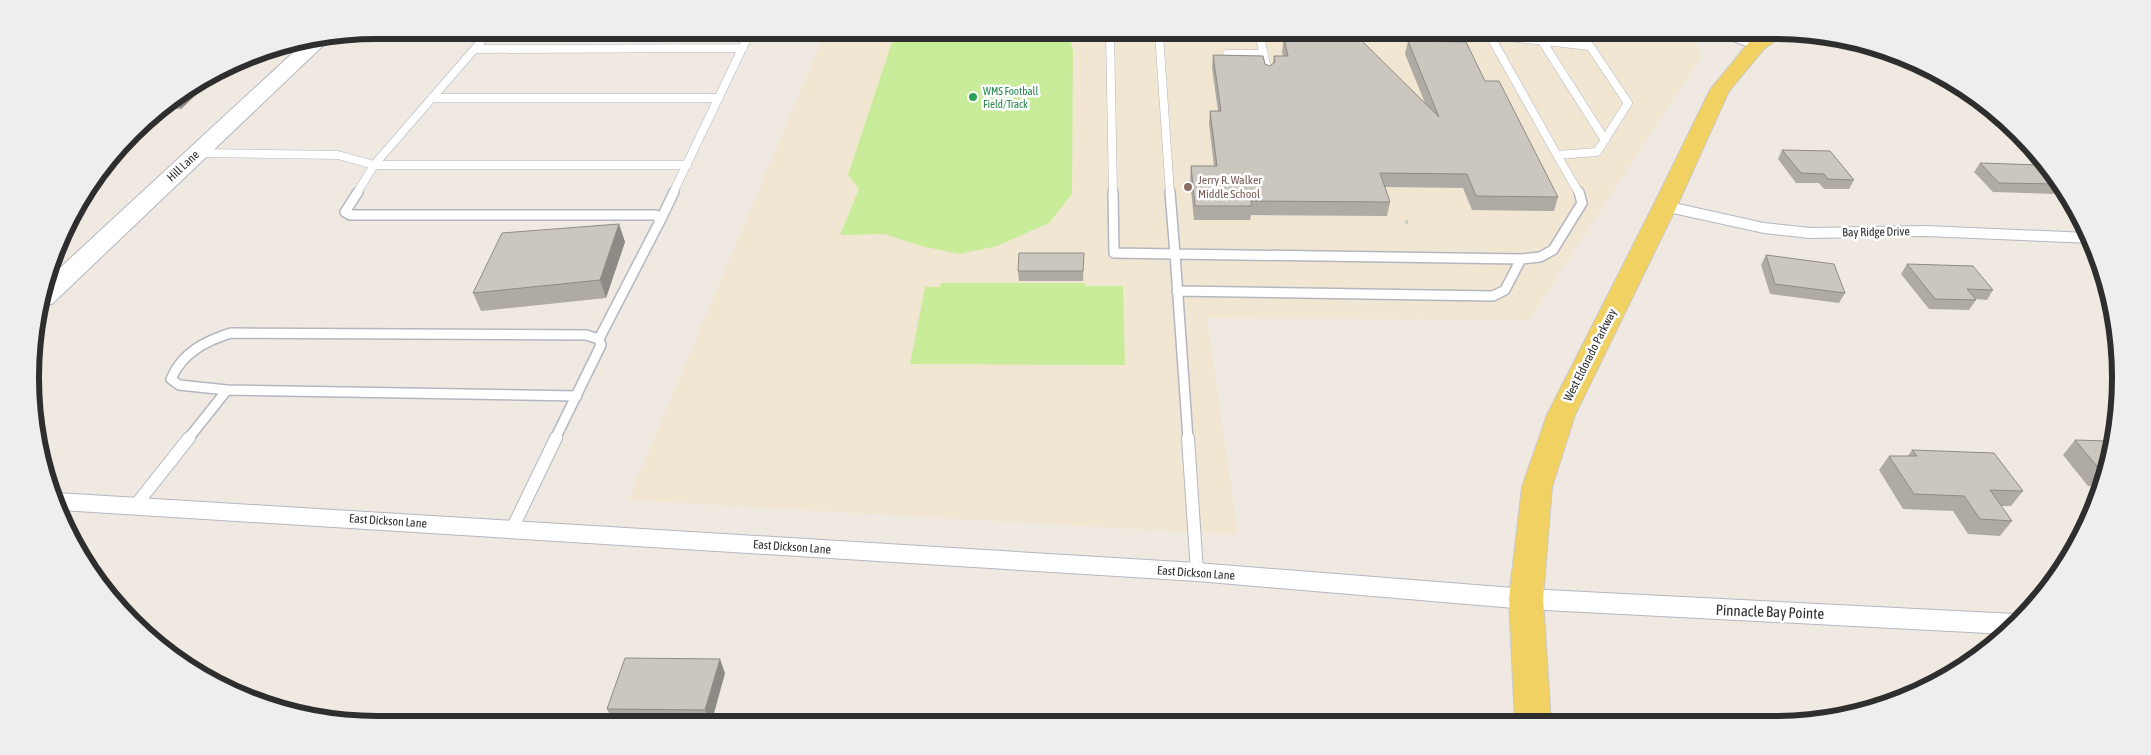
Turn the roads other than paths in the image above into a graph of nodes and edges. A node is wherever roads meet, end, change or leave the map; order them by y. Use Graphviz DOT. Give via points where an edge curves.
graph roads {
  1 [pos="483,39"];
  2 [pos="747,39"];
  3 [pos="1110,39"];
  4 [pos="1160,39"];
  5 [pos="1260,39"];
  6 [pos="1491,39"];
  7 [pos="1534,39"];
  8 [pos="1741,39"];
  9 [pos="1765,39"];
  10 [pos="1542,40"];
  11 [pos="313,45"];
  12 [pos="1757,45"];
  13 [pos="743,48"];
  14 [pos="475,49"];
  15 [pos="1226,54"];
  16 [pos="1264,54"];
  17 [pos="1268,73"];
  18 [pos="432,98"];
  19 [pos="718,98"];
  20 [pos="1604,140"];
  21 [pos="197,153"];
  22 [pos="1557,155"];
  23 [pos="374,165"];
  24 [pos="687,165"];
  25 [pos="1666,206"];
  26 [pos="660,221"];
  27 [pos="2081,238"];
  28 [pos="1175,254"];
  29 [pos="1521,259"];
  30 [pos="1177,291"];
  31 [pos="49,293"];
  32 [pos="599,339"];
  33 [pos="227,390"];
  34 [pos="577,396"];
  35 [pos="63,501"];
  36 [pos="135,506"];
  37 [pos="512,529"];
  38 [pos="1197,572"];
  39 [pos="1526,599"];
  40 [pos="2006,624"];
  41 [pos="1533,716"];
  1 -- 14 [label="lane"];
  2 -- 13 [label="lane"];
  3 -- 28 [label="lane" via="1114,253"];
  4 -- 28 [label="lane"];
  5 -- 16 [label="lane"];
  6 -- 22 [label="lane"];
  7 -- 10 [label="lane"];
  8 -- 12 [label="street"];
  9 -- 12 [label="main road, West Eldorado Parkway"];
  10 -- 20 [label="lane"];
  10 -- 20 [label="lane" via="1590,46 1625,96 1628,103"];
  11 -- 21 [label="street, Hill Lane"];
  12 -- 25 [label="main road, West Eldorado Parkway" via="1720,90"];
  13 -- 14 [label="lane"];
  13 -- 19 [label="lane"];
  14 -- 18 [label="lane"];
  15 -- 16 [label="lane"];
  16 -- 17 [label="lane"];
  18 -- 19 [label="lane"];
  18 -- 23 [label="lane"];
  19 -- 24 [label="lane"];
  20 -- 22 [label="lane" via="1597,152"];
  21 -- 23 [label="lane" via="338,155"];
  21 -- 31 [label="street, Hill Lane"];
  22 -- 29 [label="lane" via="1578,188 1582,203 1554,250 1540,257"];
  23 -- 24 [label="lane"];
  23 -- 26 [label="lane" via="345,212 350,215 656,216"];
  24 -- 26 [label="lane"];
  25 -- 27 [label="street, Bay Ridge Drive" via="1764,228 1810,232 1925,231"];
  25 -- 39 [label="main road, West Eldorado Parkway" via="1561,415 1537,488"];
  26 -- 32 [label="lane"];
  28 -- 29 [label="lane"];
  28 -- 30 [label="lane"];
  29 -- 30 [label="lane" via="1505,290 1493,296"];
  30 -- 38 [label="lane"];
  32 -- 33 [label="lane" via="586,335 231,333 194,349 174,368 171,379 179,385"];
  32 -- 34 [label="lane" via="601,345"];
  33 -- 34 [label="lane"];
  33 -- 36 [label="lane"];
  34 -- 37 [label="lane"];
  35 -- 36 [label="street, East Dickson Lane"];
  36 -- 37 [label="street, East Dickson Lane"];
  37 -- 38 [label="street, East Dickson Lane"];
  38 -- 39 [label="street, East Dickson Lane"];
  39 -- 40 [label="street, Pinnacle Bay Pointe"];
  39 -- 41 [label="main road, West Eldorado Parkway"];
}
